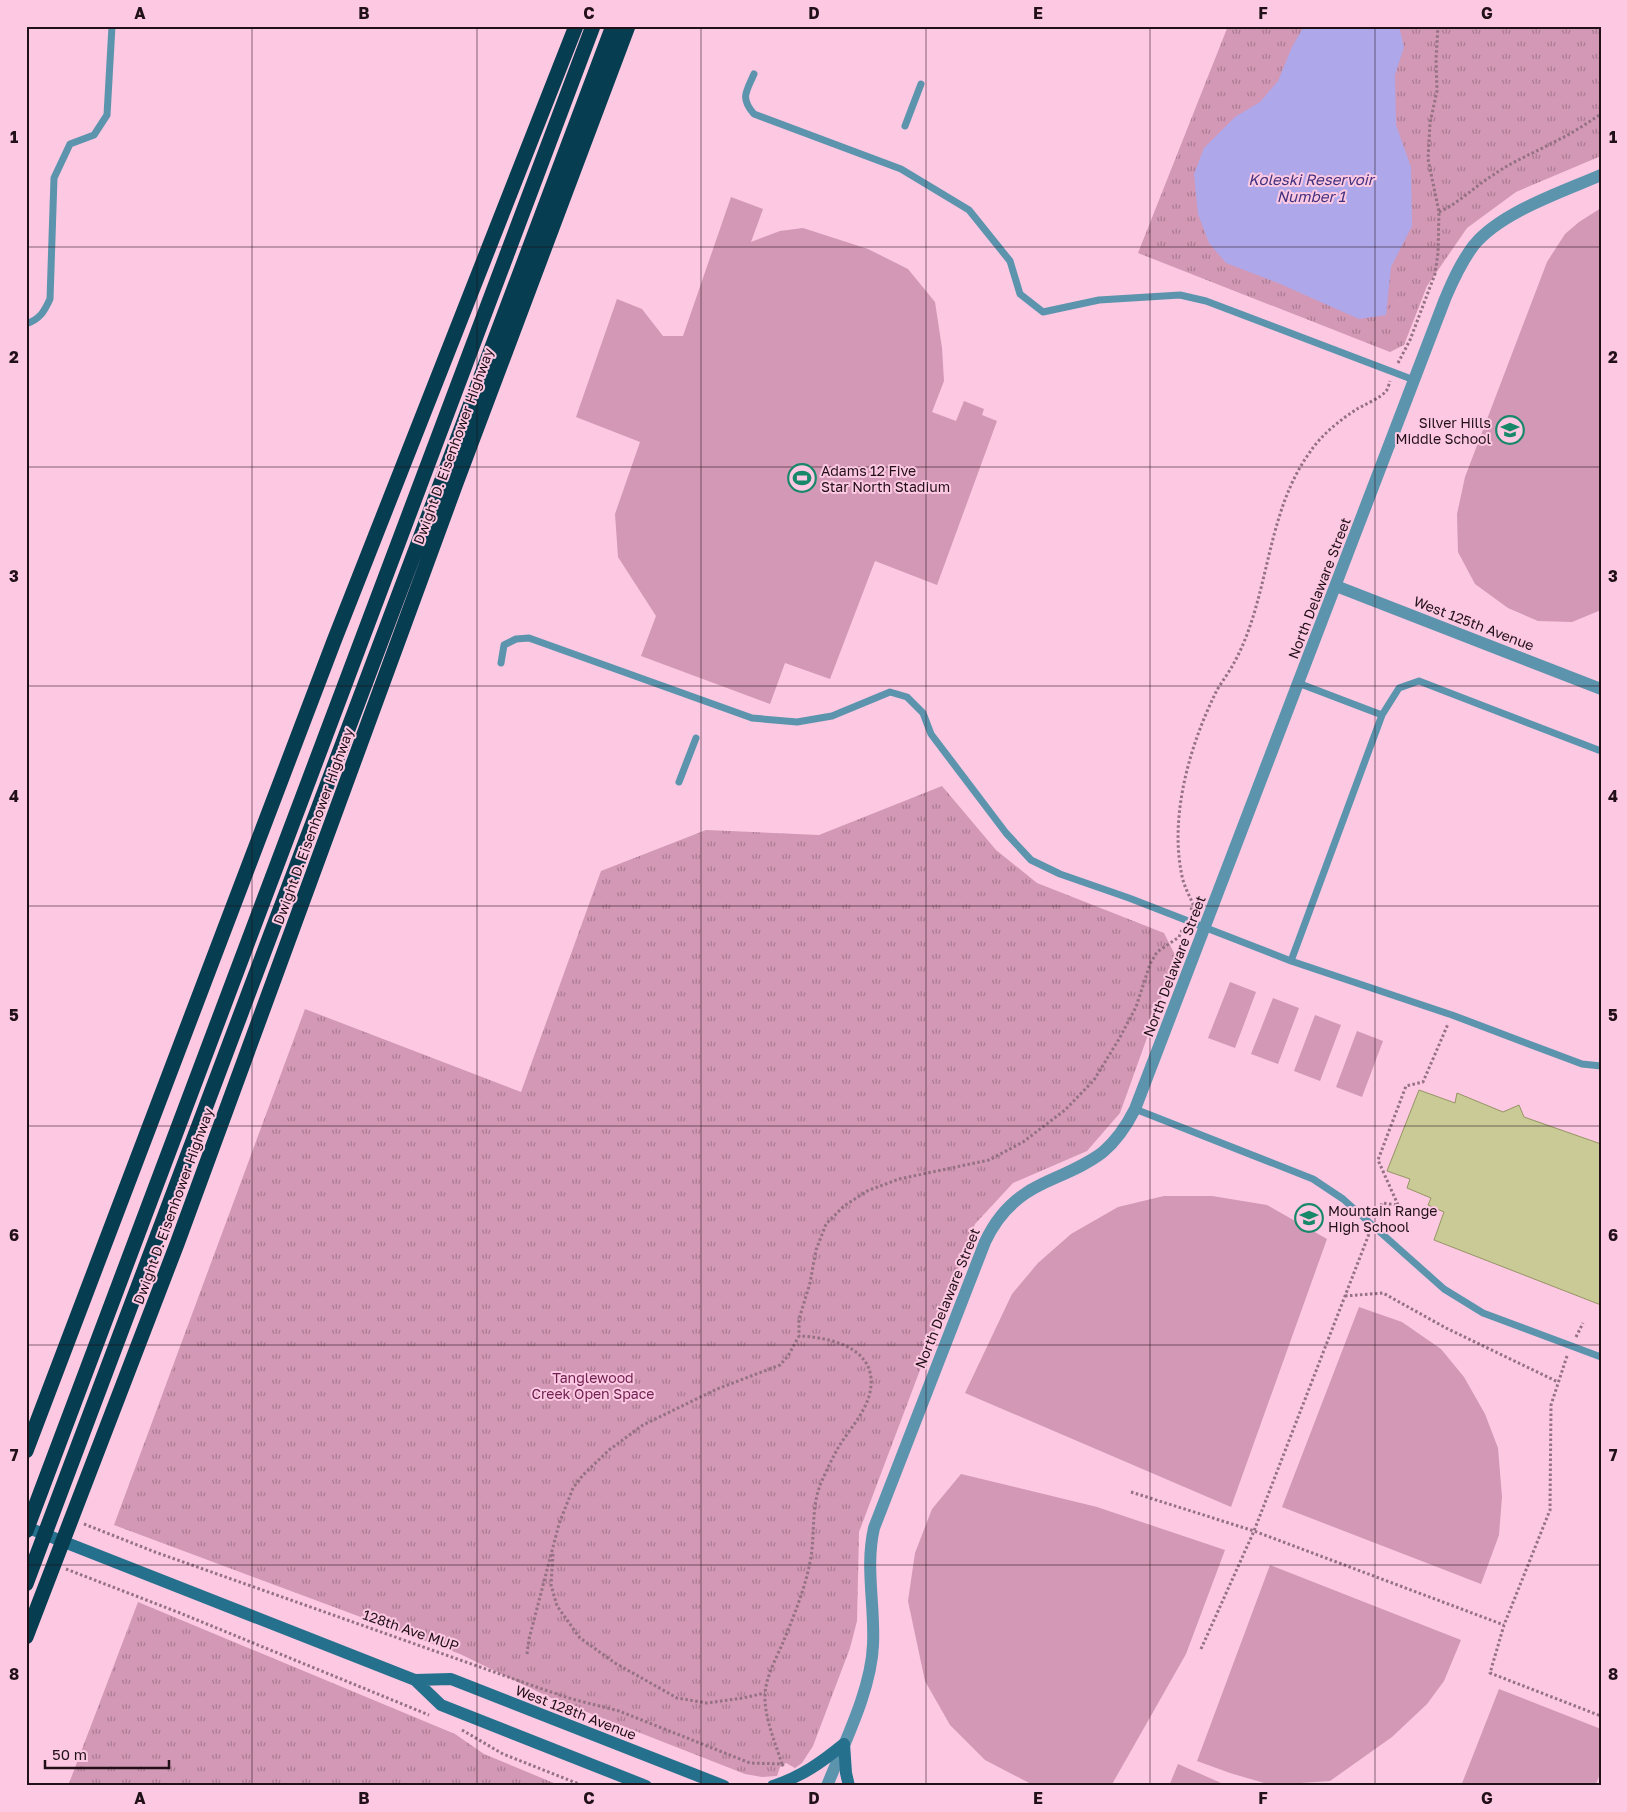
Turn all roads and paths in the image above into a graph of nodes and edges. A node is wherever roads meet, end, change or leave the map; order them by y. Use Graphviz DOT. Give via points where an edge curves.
graph roads {
  1 [pos="112,26"];
  2 [pos="576,26"];
  3 [pos="593,26"];
  4 [pos="613,26"];
  5 [pos="628,26"];
  6 [pos="1438,26"];
  7 [pos="754,74"];
  8 [pos="921,84"];
  9 [pos="1601,114"];
  10 [pos="905,126"];
  11 [pos="1601,175"];
  12 [pos="1439,212"];
  13 [pos="26,324"];
  14 [pos="1394,372"];
  15 [pos="1414,380"];
  16 [pos="1336,586"];
  17 [pos="501,663"];
  18 [pos="1298,683"];
  19 [pos="1601,689"];
  20 [pos="1382,715"];
  21 [pos="696,738"];
  22 [pos="1601,751"];
  23 [pos="679,782"];
  24 [pos="1193,904"];
  25 [pos="1205,927"];
  26 [pos="1179,937"];
  27 [pos="1291,961"];
  28 [pos="1452,1015"];
  29 [pos="1601,1066"];
  30 [pos="1135,1109"];
  31 [pos="1372,1226"];
  32 [pos="1345,1296"];
  33 [pos="1583,1323"];
  34 [pos="799,1336"];
  35 [pos="1571,1346"];
  36 [pos="1601,1357"];
  37 [pos="1558,1382"];
  38 [pos="26,1452"];
  39 [pos="1131,1492"];
  40 [pos="81,1523"];
  41 [pos="26,1529"];
  42 [pos="1254,1532"];
  43 [pos="553,1546"];
  44 [pos="61,1567"];
  45 [pos="26,1584"];
  46 [pos="1504,1625"];
  47 [pos="26,1637"];
  48 [pos="1201,1649"];
  49 [pos="527,1654"];
  50 [pos="415,1680"];
  51 [pos="765,1693"];
  52 [pos="1601,1716"];
  53 [pos="438,1718"];
  54 [pos="459,1728"];
  55 [pos="844,1744"];
  56 [pos="782,1764"];
  57 [pos="787,1772"];
  58 [pos="584,1786"];
  59 [pos="646,1786"];
  60 [pos="724,1786"];
  61 [pos="773,1786"];
  62 [pos="827,1786"];
  63 [pos="849,1786"];
  1 -- 13 [label="lane" via="107,115 94,135 70,144 54,178 50,299 44,313 36,321"];
  2 -- 38 [label="highway" via="334,641"];
  3 -- 41 [label="highway"];
  4 -- 45 [label="highway"];
  5 -- 47 [label="highway, Dwight D. Eisenhower Highway" via="454,486 177,1244"];
  6 -- 12 [label="path" via="1436,91 1428,159"];
  7 -- 14 [label="lane" via="745,95 754,114 901,168 970,210 1010,261 1020,294 1043,312 1099,300 1180,296 1206,300"];
  8 -- 10 [label="lane"];
  9 -- 12 [label="path" via="1559,140 1529,153"];
  11 -- 15 [label="street, North Delaware Street" via="1518,211 1475,244 1460,265"];
  12 -- 14 [label="path" via="1435,274"];
  14 -- 15 [label="lane"];
  14 -- 24 [label="path" via="1386,392 1331,429 1310,452 1276,523 1250,627 1196,740 1186,775 1177,830 1178,851 1182,878"];
  15 -- 16 [label="street, North Delaware Street"];
  16 -- 18 [label="street, North Delaware Street"];
  16 -- 19 [label="street, West 125th Avenue"];
  17 -- 25 [label="lane" via="504,645 516,639 529,638 752,718 797,722 832,716 890,692 907,697 922,713 931,734 1006,833 1031,860 1060,874"];
  18 -- 20 [label="lane"];
  18 -- 25 [label="street, North Delaware Street"];
  20 -- 22 [label="lane" via="1399,688 1419,681"];
  20 -- 27 [label="lane"];
  21 -- 23 [label="lane"];
  25 -- 27 [label="lane"];
  25 -- 30 [label="street, North Delaware Street"];
  26 -- 34 [label="path" via="1158,952 1150,964 1136,1007 1119,1039 1094,1080 1066,1110 1023,1142 989,1160 899,1179 867,1191 844,1206 826,1224 798,1319"];
  27 -- 28 [label="lane"];
  28 -- 29 [label="lane" via="1582,1064"];
  28 -- 31 [label="path" via="1423,1082 1406,1086 1378,1160 1398,1205 1382,1203"];
  30 -- 31 [label="lane" via="1313,1180 1343,1199"];
  30 -- 55 [label="street, North Delaware Street" via="1121,1134 1104,1151 1081,1166 1029,1190 996,1222 984,1242 874,1528 869,1554 874,1631 872,1658 866,1685"];
  31 -- 32 [label="path"];
  31 -- 35 [label="lane" via="1444,1289 1483,1313"];
  32 -- 37 [label="path" via="1383,1293 1446,1328"];
  32 -- 42 [label="path"];
  33 -- 35 [label="path"];
  34 -- 43 [label="path" via="780,1365 680,1406 643,1425 609,1450 573,1488"];
  34 -- 51 [label="path" via="836,1341 865,1360 871,1377 870,1394 821,1483 815,1503 811,1556 802,1593"];
  35 -- 36 [label="lane"];
  35 -- 37 [label="path"];
  37 -- 46 [label="path" via="1551,1405 1550,1510"];
  39 -- 42 [label="path"];
  40 -- 56 [label="path, 128th Ave MUP" via="154,1552 545,1690 620,1711 750,1763"];
  41 -- 50 [label="main road, West 128th Avenue"];
  42 -- 46 [label="path"];
  42 -- 48 [label="path"];
  43 -- 49 [label="path"];
  43 -- 51 [label="path" via="551,1585 557,1606 580,1638 608,1658 677,1698 707,1703"];
  44 -- 53 [label="path"];
  46 -- 52 [label="path" via="1490,1673"];
  50 -- 59 [label="main road, West 128th Avenue" via="441,1705"];
  50 -- 60 [label="main road, West 128th Avenue" via="451,1679"];
  51 -- 56 [label="path" via="766,1711"];
  54 -- 58 [label="path" via="503,1754"];
  55 -- 61 [label="main road" via="808,1771"];
  55 -- 62 [label="street, North Delaware Street"];
  55 -- 63 [label="main road"];
  56 -- 57 [label="path"];
}
